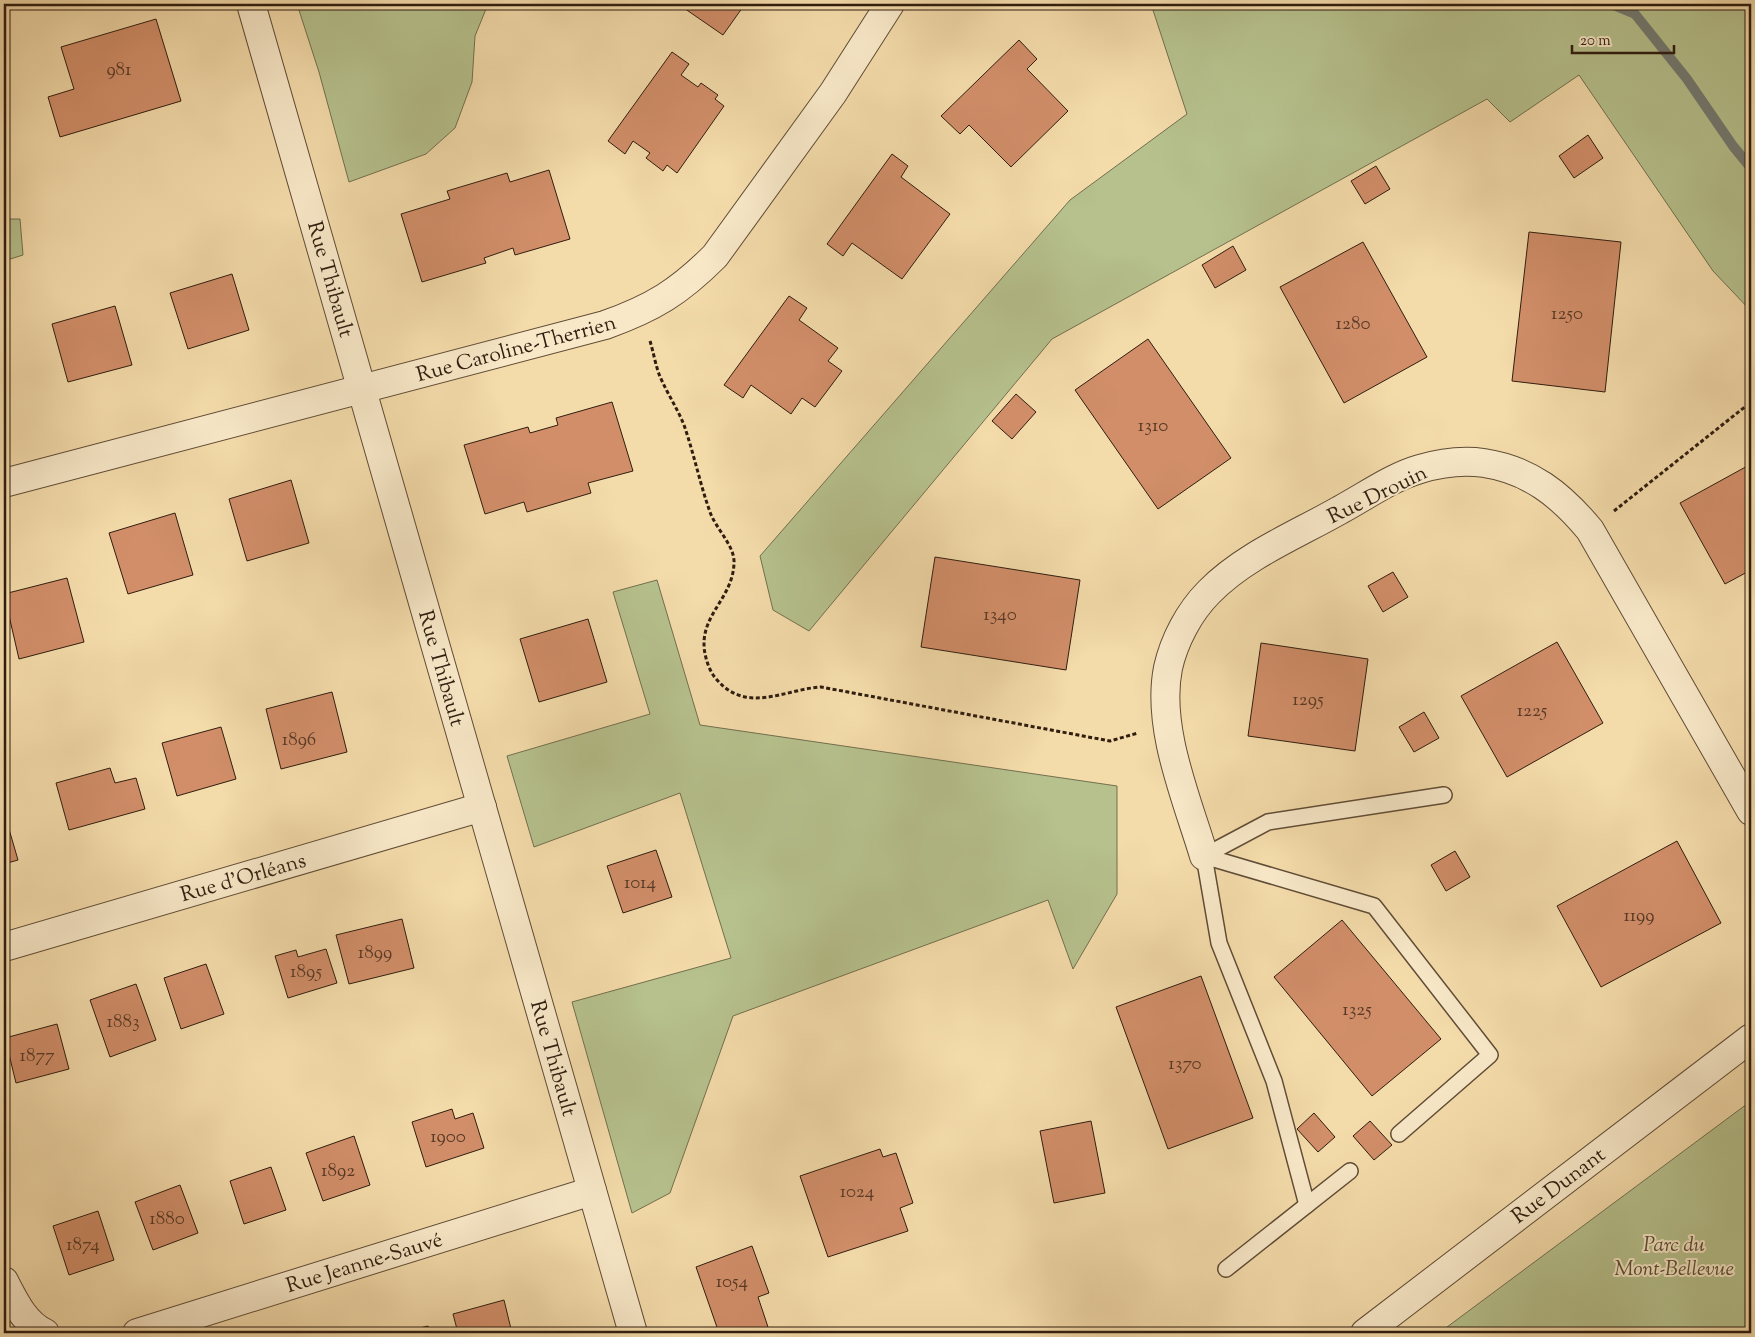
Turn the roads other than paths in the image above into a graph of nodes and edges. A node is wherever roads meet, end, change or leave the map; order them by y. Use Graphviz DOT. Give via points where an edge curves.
graph roads {
  1 [pos="251,4"];
  2 [pos="890,4"];
  3 [pos="362,389"];
  4 [pos="4,483"];
  5 [pos="1444,795"];
  6 [pos="482,807"];
  7 [pos="1751,811"];
  8 [pos="1204,856"];
  9 [pos="4,947"];
  10 [pos="1751,1038"];
  11 [pos="1399,1134"];
  12 [pos="1350,1171"];
  13 [pos="592,1191"];
  14 [pos="1307,1205"];
  15 [pos="1226,1269"];
  16 [pos="4,1281"];
  17 [pos="45,1333"];
  18 [pos="137,1333"];
  19 [pos="633,1333"];
  20 [pos="1365,1333"];
  1 -- 3 [label="street, Rue Thibault"];
  2 -- 3 [label="street, Rue Caroline-Therrien" via="833,93 715,256 692,279 642,312 605,325"];
  3 -- 4 [label="street, Rue Caroline-Therrien"];
  3 -- 6 [label="street, Rue Thibault"];
  5 -- 8 [label="lane" via="1268,822"];
  6 -- 9 [label="street, Rue d'Orléans"];
  6 -- 13 [label="street, Rue Thibault"];
  7 -- 8 [label="street, Rue Drouin" via="1590,530 1569,505 1544,485 1515,470 1483,463 1451,462 1412,472 1228,574 1190,616 1168,668 1165,696 1167,724"];
  8 -- 11 [label="lane" via="1374,906 1490,1055"];
  8 -- 14 [label="lane" via="1219,943 1274,1081"];
  10 -- 20 [label="street, Rue Dunant"];
  12 -- 14 [label="lane"];
  13 -- 18 [label="street, Rue Jeanne-Sauvé"];
  13 -- 19 [label="street, Rue Thibault"];
  14 -- 15 [label="lane"];
  16 -- 17 [label="street" via="19,1310"];
}
